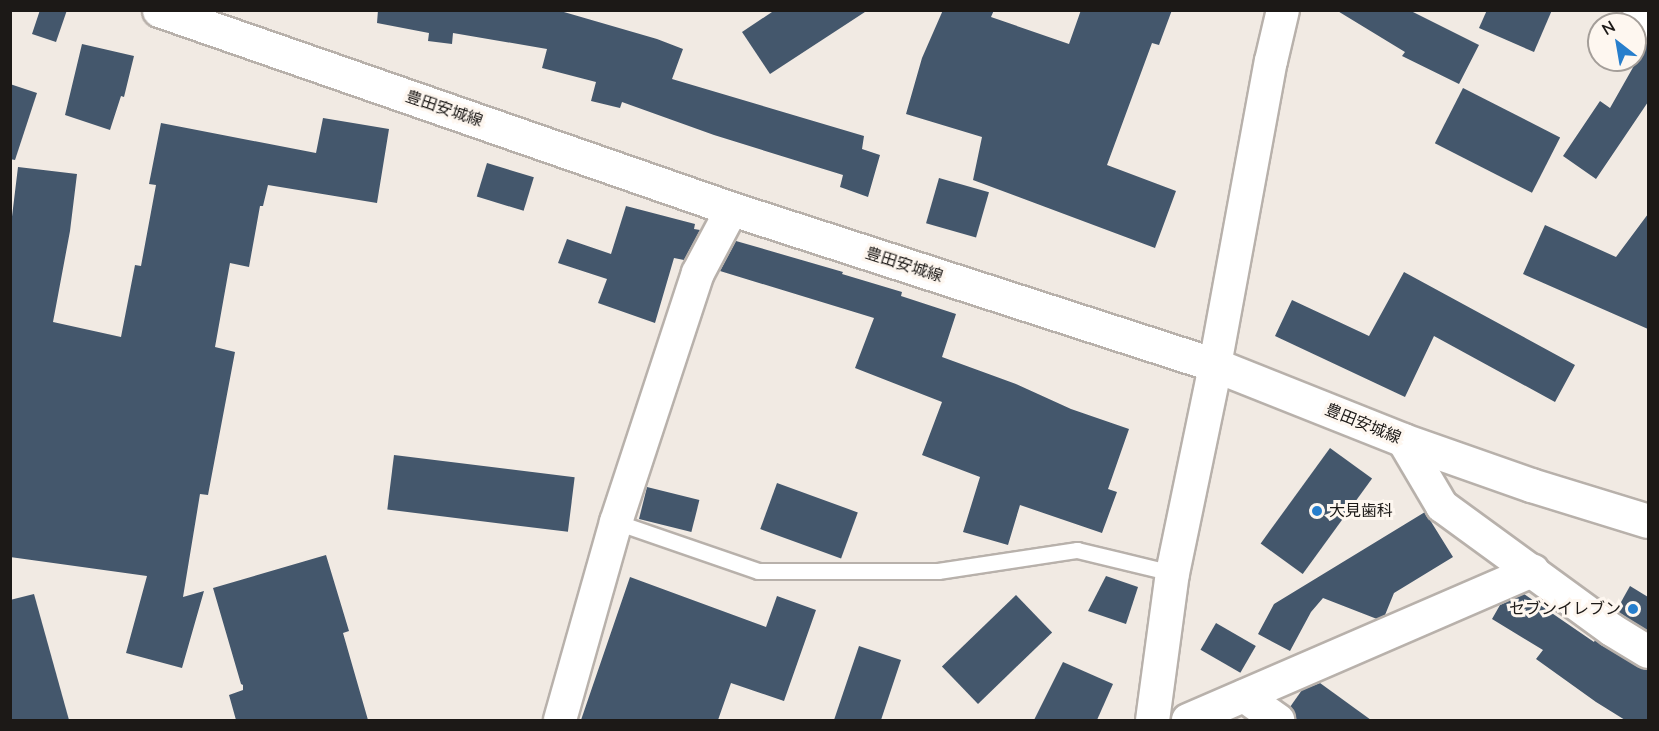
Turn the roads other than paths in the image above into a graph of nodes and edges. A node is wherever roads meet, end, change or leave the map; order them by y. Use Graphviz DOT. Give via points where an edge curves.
graph roads {
  1 [pos="159,10"];
  2 [pos="1283,10"];
  3 [pos="1639,10"];
  4 [pos="1648,23"];
  5 [pos="732,209"];
  6 [pos="1215,365"];
  7 [pos="1403,440"];
  8 [pos="1648,521"];
  9 [pos="616,522"];
  10 [pos="1533,571"];
  11 [pos="1172,573"];
  12 [pos="1648,652"];
  13 [pos="1244,696"];
  14 [pos="560,720"];
  15 [pos="1152,720"];
  16 [pos="1188,720"];
  17 [pos="1278,720"];
  1 -- 5 [label="main road, 豊田安城線"];
  2 -- 6 [label="street"];
  3 -- 4 [label="street"];
  5 -- 6 [label="main road, 豊田安城線"];
  5 -- 9 [label="street" via="698,273"];
  6 -- 7 [label="main road, 豊田安城線"];
  6 -- 11 [label="main road"];
  7 -- 8 [label="main road, 豊田安城線"];
  7 -- 10 [label="street" via="1442,506"];
  9 -- 11 [label="lane" via="758,571 938,571 1077,550"];
  9 -- 14 [label="street"];
  10 -- 12 [label="street"];
  10 -- 13 [label="street"];
  11 -- 15 [label="main road"];
  13 -- 16 [label="street"];
  13 -- 17 [label="street"];
}
